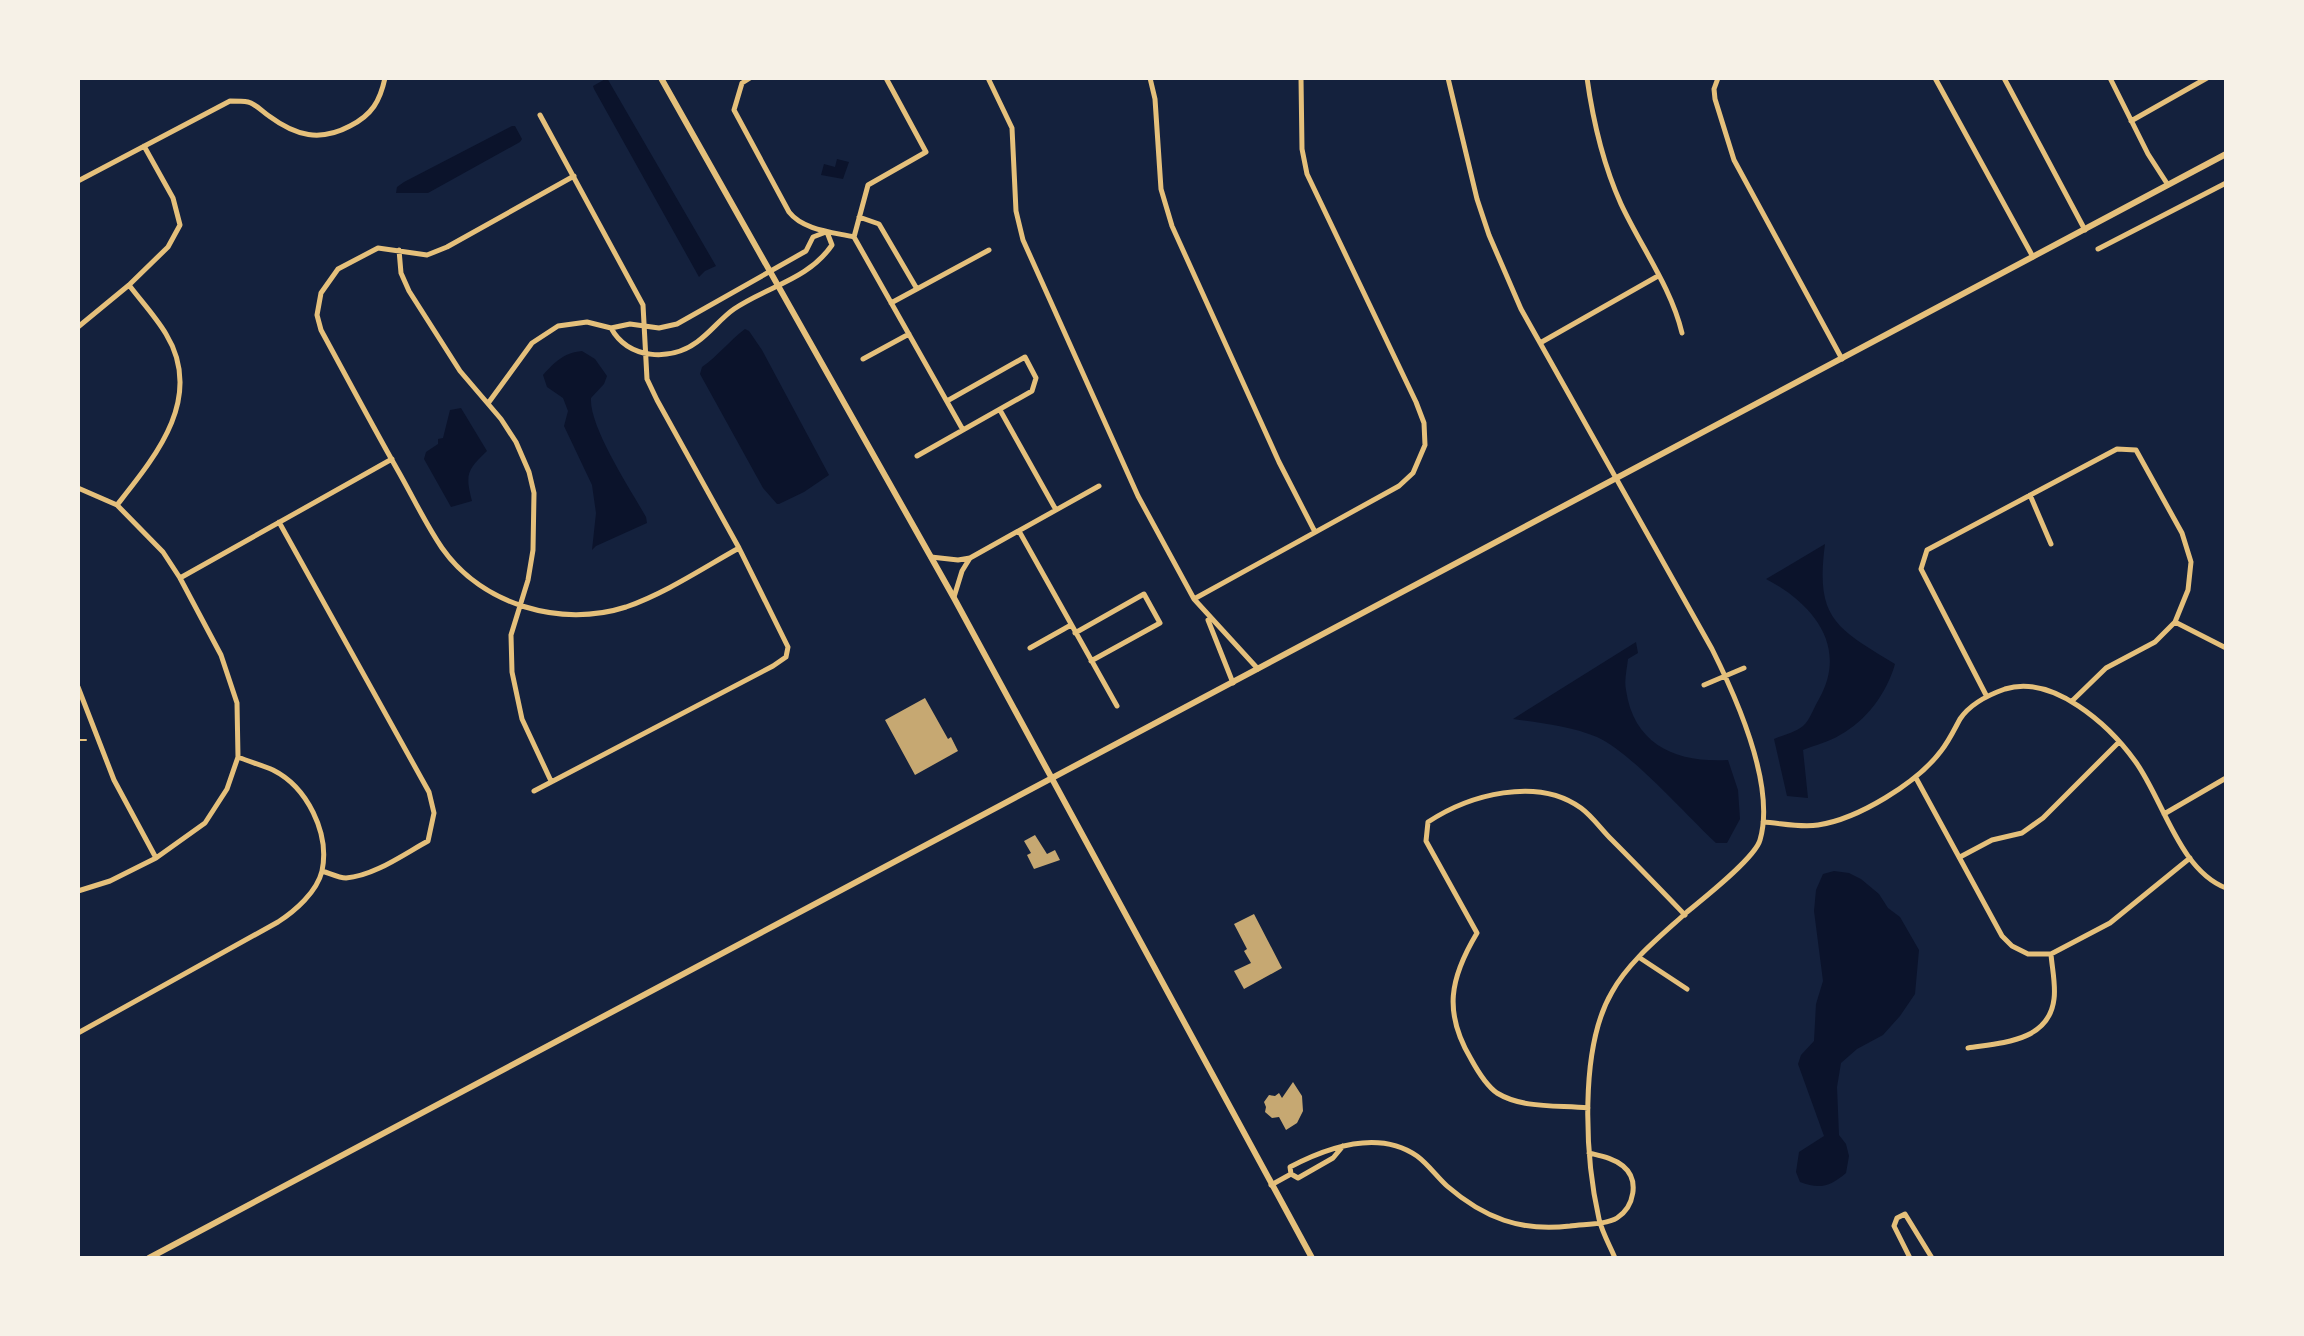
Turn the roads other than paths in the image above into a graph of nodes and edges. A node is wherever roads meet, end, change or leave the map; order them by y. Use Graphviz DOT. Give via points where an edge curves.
graph roads {
  1 [pos="385,78"];
  2 [pos="661,78"];
  3 [pos="750,78"];
  4 [pos="886,78"];
  5 [pos="988,78"];
  6 [pos="1150,78"];
  7 [pos="1301,78"];
  8 [pos="1448,78"];
  9 [pos="1587,78"];
  10 [pos="1718,78"];
  11 [pos="1935,78"];
  12 [pos="2004,78"];
  13 [pos="2110,78"];
  14 [pos="2207,78"];
  15 [pos="540,115"];
  16 [pos="2131,121"];
  17 [pos="144,146"];
  18 [pos="2226,154"];
  19 [pos="574,176"];
  20 [pos="78,181"];
  21 [pos="2226,183"];
  22 [pos="2168,185"];
  23 [pos="859,217"];
  24 [pos="2085,230"];
  25 [pos="827,231"];
  26 [pos="854,237"];
  27 [pos="2098,249"];
  28 [pos="399,250"];
  29 [pos="989,250"];
  30 [pos="2033,257"];
  31 [pos="770,270"];
  32 [pos="1658,276"];
  33 [pos="129,285"];
  34 [pos="779,287"];
  35 [pos="917,289"];
  36 [pos="891,303"];
  37 [pos="644,325"];
  38 [pos="78,327"];
  39 [pos="611,328"];
  40 [pos="1682,333"];
  41 [pos="909,334"];
  42 [pos="1540,343"];
  43 [pos="645,355"];
  44 [pos="863,359"];
  45 [pos="1842,359"];
  46 [pos="947,401"];
  47 [pos="489,402"];
  48 [pos="1000,410"];
  49 [pos="963,430"];
  50 [pos="917,456"];
  51 [pos="392,459"];
  52 [pos="1615,480"];
  53 [pos="1099,486"];
  54 [pos="78,488"];
  55 [pos="2030,495"];
  56 [pos="117,505"];
  57 [pos="1056,510"];
  58 [pos="279,522"];
  59 [pos="1019,531"];
  60 [pos="1315,532"];
  61 [pos="2051,544"];
  62 [pos="739,548"];
  63 [pos="931,557"];
  64 [pos="970,558"];
  65 [pos="180,578"];
  66 [pos="954,598"];
  67 [pos="1194,599"];
  68 [pos="520,605"];
  69 [pos="1206,615"];
  70 [pos="2175,622"];
  71 [pos="1071,625"];
  72 [pos="1075,633"];
  73 [pos="1030,648"];
  74 [pos="2226,648"];
  75 [pos="1091,661"];
  76 [pos="1744,668"];
  77 [pos="1259,670"];
  78 [pos="1726,676"];
  79 [pos="1233,683"];
  80 [pos="1704,685"];
  81 [pos="78,687"];
  82 [pos="1986,695"];
  83 [pos="2072,701"];
  84 [pos="1117,706"];
  85 [pos="2119,742"];
  86 [pos="238,757"];
  87 [pos="1916,778"];
  88 [pos="2226,778"];
  89 [pos="1053,779"];
  90 [pos="551,781"];
  91 [pos="534,791"];
  92 [pos="2164,814"];
  93 [pos="1763,822"];
  94 [pos="1960,857"];
  95 [pos="156,858"];
  96 [pos="2190,858"];
  97 [pos="322,871"];
  98 [pos="2226,888"];
  99 [pos="78,891"];
  100 [pos="1685,915"];
  101 [pos="2051,954"];
  102 [pos="1640,958"];
  103 [pos="1687,989"];
  104 [pos="78,1033"];
  105 [pos="1968,1048"];
  106 [pos="1588,1108"];
  107 [pos="1344,1145"];
  108 [pos="1589,1153"];
  109 [pos="1291,1174"];
  110 [pos="1271,1185"];
  111 [pos="1599,1222"];
  112 [pos="149,1258"];
  113 [pos="1312,1258"];
  114 [pos="1615,1258"];
  115 [pos="1910,1258"];
  116 [pos="1932,1258"];
  1 -- 17 [label="street" via="380,100 365,118 337,133 312,138 281,125 251,103 230,101"];
  2 -- 31 [label="main road"];
  3 -- 25 [label="street" via="742,83 734,110 797,221"];
  4 -- 23 [label="street" via="926,152 871,182"];
  5 -- 67 [label="street" via="1012,128 1016,211 1028,254 1138,496"];
  6 -- 60 [label="street" via="1161,189 1172,226"];
  7 -- 60 [label="street" via="1307,174 1416,402 1425,445 1413,473 1399,486"];
  8 -- 42 [label="street" via="1489,235"];
  9 -- 32 [label="street" via="1604,157"];
  10 -- 45 [label="street" via="1715,99 1734,160"];
  11 -- 30 [label="street"];
  12 -- 24 [label="street"];
  13 -- 16 [label="street"];
  14 -- 16 [label="street"];
  15 -- 19 [label="street"];
  16 -- 22 [label="street"];
  17 -- 20 [label="street"];
  17 -- 33 [label="street" via="173,198 180,225 168,247"];
  18 -- 22 [label="main road"];
  19 -- 28 [label="street" via="447,247 427,255"];
  19 -- 37 [label="street" via="643,305"];
  21 -- 27 [label="street"];
  22 -- 24 [label="main road"];
  23 -- 26 [label="street"];
  23 -- 35 [label="street" via="879,224"];
  24 -- 30 [label="main road"];
  25 -- 26 [label="street"];
  25 -- 31 [label="street" via="813,237 806,251"];
  25 -- 34 [label="street" via="832,245 824,257"];
  26 -- 36 [label="street"];
  28 -- 47 [label="street" via="401,273 435,335"];
  28 -- 51 [label="street" via="378,248 338,269 321,293 317,315"];
  29 -- 35 [label="street"];
  30 -- 45 [label="main road"];
  31 -- 34 [label="main road"];
  31 -- 37 [label="street" via="685,321 659,328"];
  32 -- 40 [label="street"];
  32 -- 42 [label="street"];
  33 -- 38 [label="street"];
  33 -- 56 [label="street" via="167,335 177,358 180,395 173,425"];
  34 -- 43 [label="street" via="733,309 682,351"];
  34 -- 63 [label="main road"];
  35 -- 36 [label="street"];
  36 -- 41 [label="street"];
  37 -- 39 [label="street"];
  37 -- 43 [label="street"];
  39 -- 43 [label="street" via="617,339"];
  39 -- 47 [label="street" via="558,326 522,354"];
  41 -- 44 [label="street"];
  41 -- 46 [label="street"];
  42 -- 52 [label="street"];
  43 -- 62 [label="street" via="647,379 657,400"];
  45 -- 52 [label="main road"];
  46 -- 48 [label="street" via="1025,357 1036,378 1032,391"];
  46 -- 49 [label="street"];
  47 -- 68 [label="street" via="516,442 534,493 533,550"];
  48 -- 49 [label="street"];
  48 -- 57 [label="street"];
  49 -- 50 [label="street"];
  51 -- 58 [label="street"];
  51 -- 68 [label="street" via="454,561 480,585"];
  52 -- 77 [label="main road"];
  52 -- 78 [label="street"];
  53 -- 57 [label="street"];
  54 -- 56 [label="street"];
  55 -- 61 [label="street"];
  55 -- 70 [label="street" via="2117,449 2136,450 2182,533 2191,562 2188,590"];
  55 -- 82 [label="street" via="1927,550 1921,569"];
  56 -- 65 [label="street" via="163,552"];
  57 -- 59 [label="street"];
  58 -- 65 [label="street"];
  58 -- 97 [label="street" via="429,792 434,813 428,841 384,864 345,878"];
  59 -- 64 [label="street"];
  59 -- 71 [label="street"];
  60 -- 67 [label="street"];
  62 -- 68 [label="street" via="626,606 561,616"];
  62 -- 90 [label="street" via="787,641 786,657"];
  63 -- 64 [label="street"];
  63 -- 66 [label="main road"];
  64 -- 66 [label="street"];
  65 -- 86 [label="street" via="221,655 237,703"];
  66 -- 89 [label="main road"];
  67 -- 69 [label="street"];
  68 -- 90 [label="street" via="511,635 516,696"];
  69 -- 77 [label="street"];
  69 -- 79 [label="street"];
  70 -- 74 [label="street"];
  70 -- 83 [label="street" via="2155,642 2106,668"];
  71 -- 72 [label="street"];
  71 -- 73 [label="street"];
  72 -- 75 [label="street"];
  72 -- 75 [label="street" via="1144,594 1160,623"];
  75 -- 84 [label="street"];
  76 -- 78 [label="street"];
  77 -- 79 [label="main road"];
  78 -- 80 [label="street"];
  78 -- 93 [label="street" via="1762,784"];
  79 -- 89 [label="main road"];
  81 -- 95 [label="street" via="114,780"];
  82 -- 83 [label="street" via="2019,685 2048,689"];
  82 -- 87 [label="street" via="1963,715 1942,751"];
  83 -- 85 [label="street"];
  85 -- 92 [label="street" via="2137,763"];
  85 -- 94 [label="street" via="2043,818 2022,833 1992,840"];
  86 -- 95 [label="street" via="227,789 205,823"];
  86 -- 97 [label="street" via="275,771 307,801 322,840"];
  87 -- 93 [label="street" via="1859,812 1817,825"];
  87 -- 94 [label="street"];
  88 -- 92 [label="street"];
  89 -- 110 [label="main road"];
  89 -- 112 [label="main road"];
  90 -- 91 [label="street"];
  92 -- 96 [label="street"];
  93 -- 100 [label="street" via="1760,843"];
  94 -- 101 [label="street" via="2002,936 2028,954"];
  95 -- 99 [label="street"];
  96 -- 98 [label="street" via="2214,884"];
  96 -- 101 [label="street" via="2110,923"];
  97 -- 104 [label="street" via="299,907 278,922"];
  100 -- 102 [label="street"];
  100 -- 106 [label="street" via="1580,807 1550,795 1524,790 1484,796 1428,822 1426,841 1477,933 1454,981 1452,1010 1460,1041 1476,1070 1496,1092 1523,1103"];
  101 -- 105 [label="street" via="2054,999 2038,1029 2026,1038"];
  102 -- 103 [label="street"];
  102 -- 106 [label="street" via="1612,991 1599,1022"];
  106 -- 108 [label="street"];
  107 -- 109 [label="street" via="1333,1158 1298,1178"];
  107 -- 109 [label="street" via="1290,1167"];
  107 -- 111 [label="street" via="1383,1142 1417,1155 1482,1213 1517,1224 1550,1228"];
  108 -- 111 [label="street"];
  108 -- 111 [label="street" via="1609,1158 1632,1176 1634,1193 1628,1209"];
  109 -- 110 [label="street"];
  110 -- 113 [label="main road"];
  111 -- 114 [label="street"];
  115 -- 116 [label="street" via="1894,1226 1905,1214"];
}
